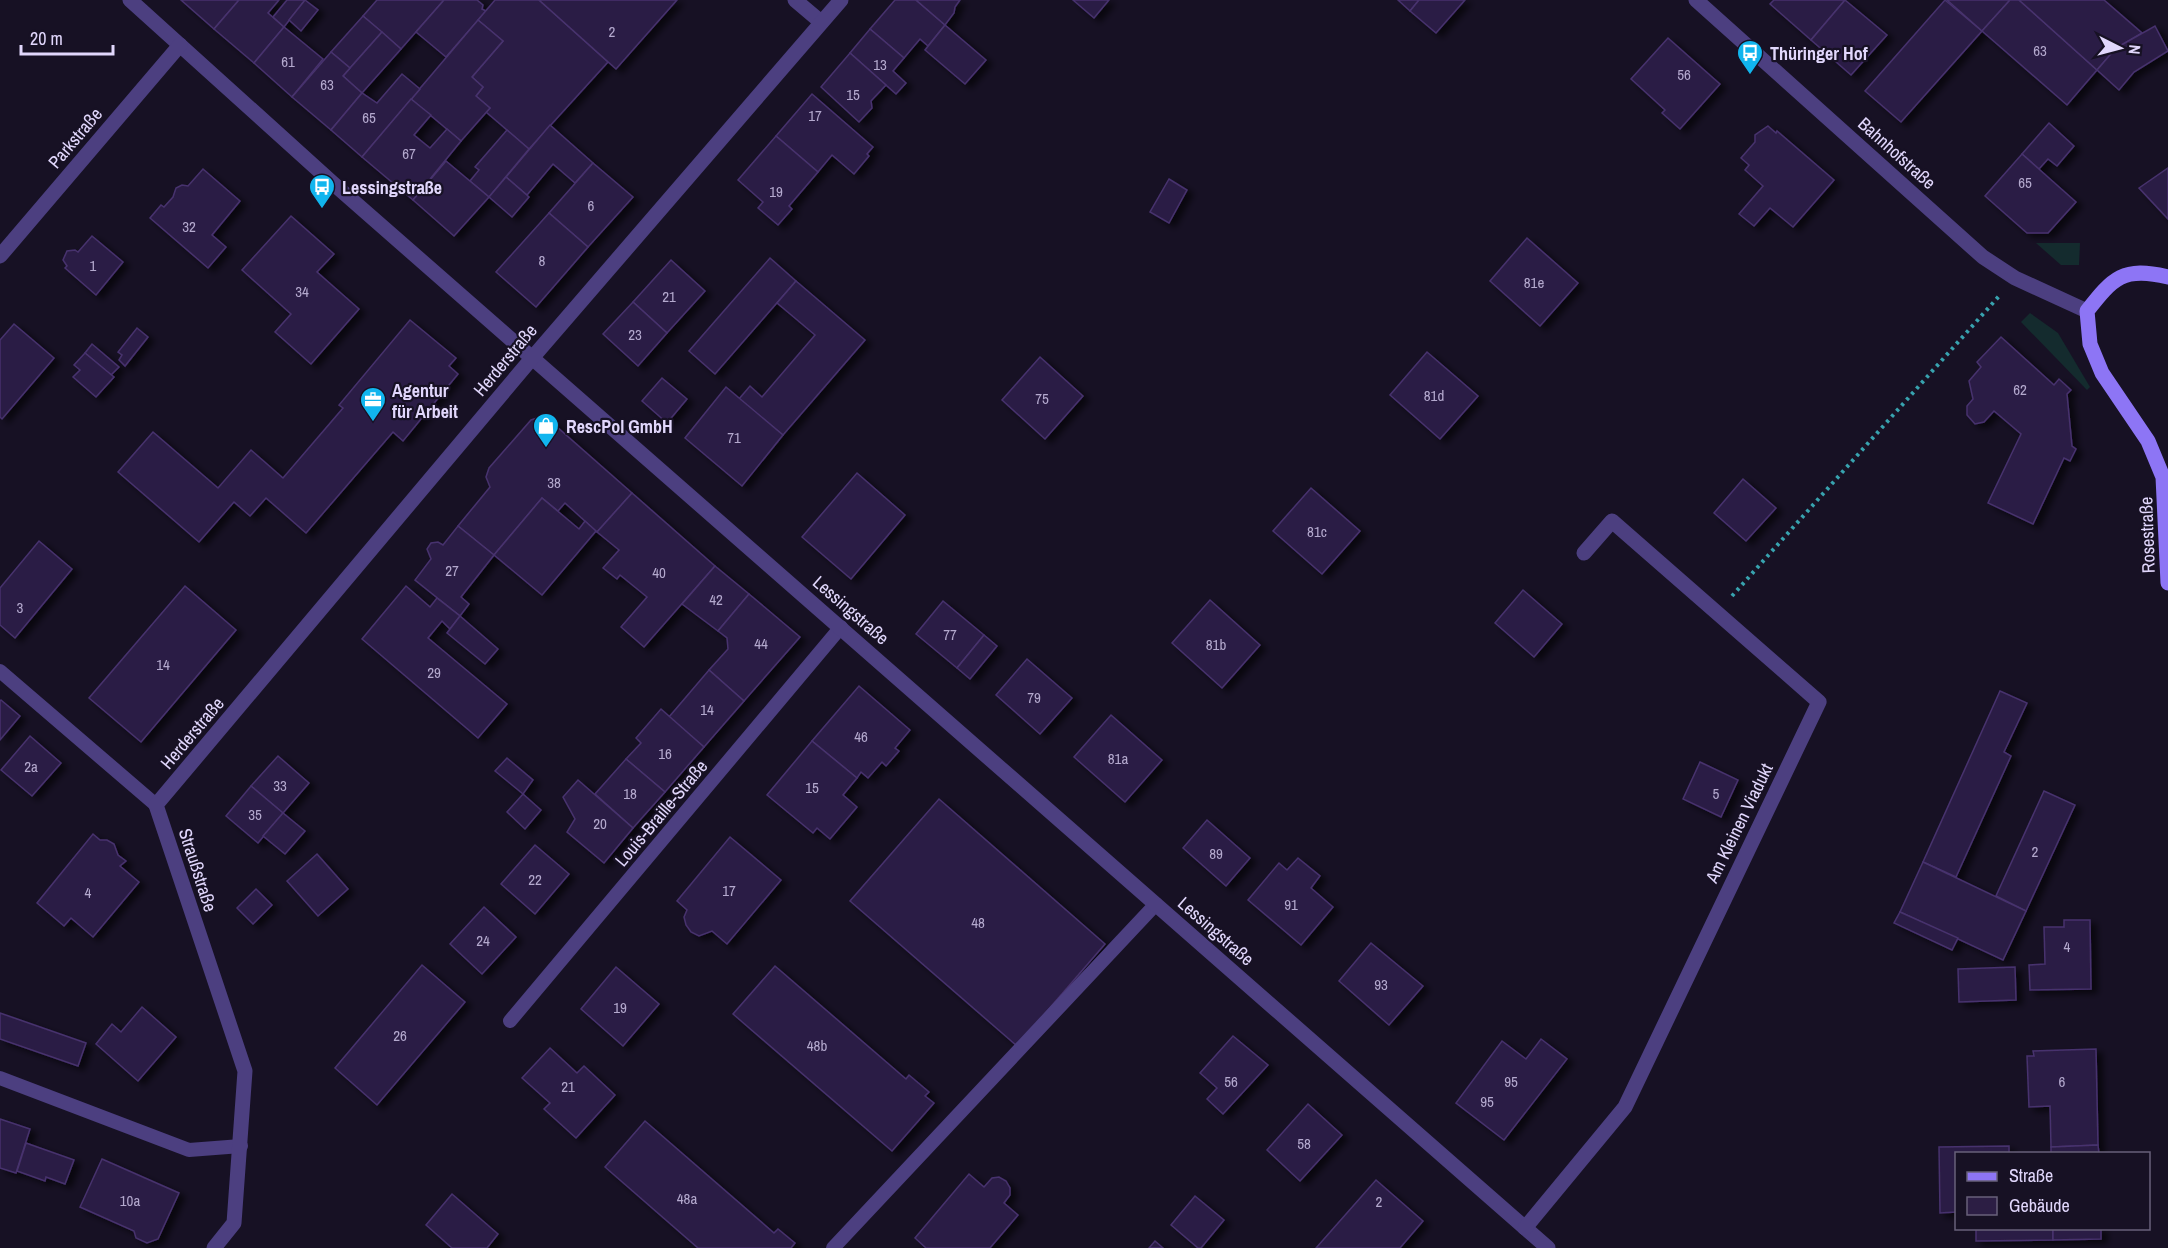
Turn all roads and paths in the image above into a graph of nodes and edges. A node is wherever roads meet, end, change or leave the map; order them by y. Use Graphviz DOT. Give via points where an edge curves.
graph roads {
  1 [pos="130,0"];
  2 [pos="795,0"];
  3 [pos="841,0"];
  4 [pos="1696,0"];
  5 [pos="822,22"];
  6 [pos="180,45"];
  7 [pos="0,256"];
  8 [pos="2168,277"];
  9 [pos="2015,278"];
  10 [pos="2087,311"];
  11 [pos="533,357"];
  12 [pos="2166,488"];
  13 [pos="1584,554"];
  14 [pos="2168,583"];
  15 [pos="1718,613"];
  16 [pos="841,627"];
  17 [pos="0,671"];
  18 [pos="156,806"];
  19 [pos="1156,904"];
  20 [pos="510,1022"];
  21 [pos="0,1078"];
  22 [pos="240,1146"];
  23 [pos="1525,1228"];
  24 [pos="214,1248"];
  25 [pos="833,1248"];
  26 [pos="1548,1248"];
  1 -- 6 [label="street, Lessingstraße"];
  2 -- 5 [label="street"];
  3 -- 5 [label="street, Herderstraße"];
  4 -- 9 [label="street, Bahnhofstraße" via="1983,257"];
  5 -- 11 [label="street, Herderstraße"];
  6 -- 7 [label="street, Parkstraße"];
  6 -- 11 [label="street, Lessingstraße"];
  8 -- 10 [label="main road" via="2124,274 2107,285"];
  9 -- 10 [label="street, Bahnhofstraße"];
  9 -- 15 [label="path"];
  10 -- 12 [label="main road" via="2090,344 2102,373 2148,441"];
  11 -- 16 [label="street, Lessingstraße"];
  11 -- 18 [label="street, Herderstraße"];
  12 -- 14 [label="main road, Rosestraße"];
  13 -- 15 [label="street, Am Kleinen Viadukt" via="1612,521"];
  15 -- 23 [label="street, Am Kleinen Viadukt" via="1819,702 1625,1107"];
  16 -- 19 [label="street, Lessingstraße"];
  16 -- 20 [label="lane, Louis-Braille-Straße"];
  17 -- 18 [label="lane"];
  18 -- 22 [label="street, Straußstraße" via="245,1071"];
  19 -- 23 [label="street, Lessingstraße"];
  19 -- 25 [label="lane"];
  21 -- 22 [label="lane" via="189,1150"];
  22 -- 24 [label="street, Straußstraße" via="234,1223"];
  23 -- 26 [label="street, Lessingstraße"];
}
